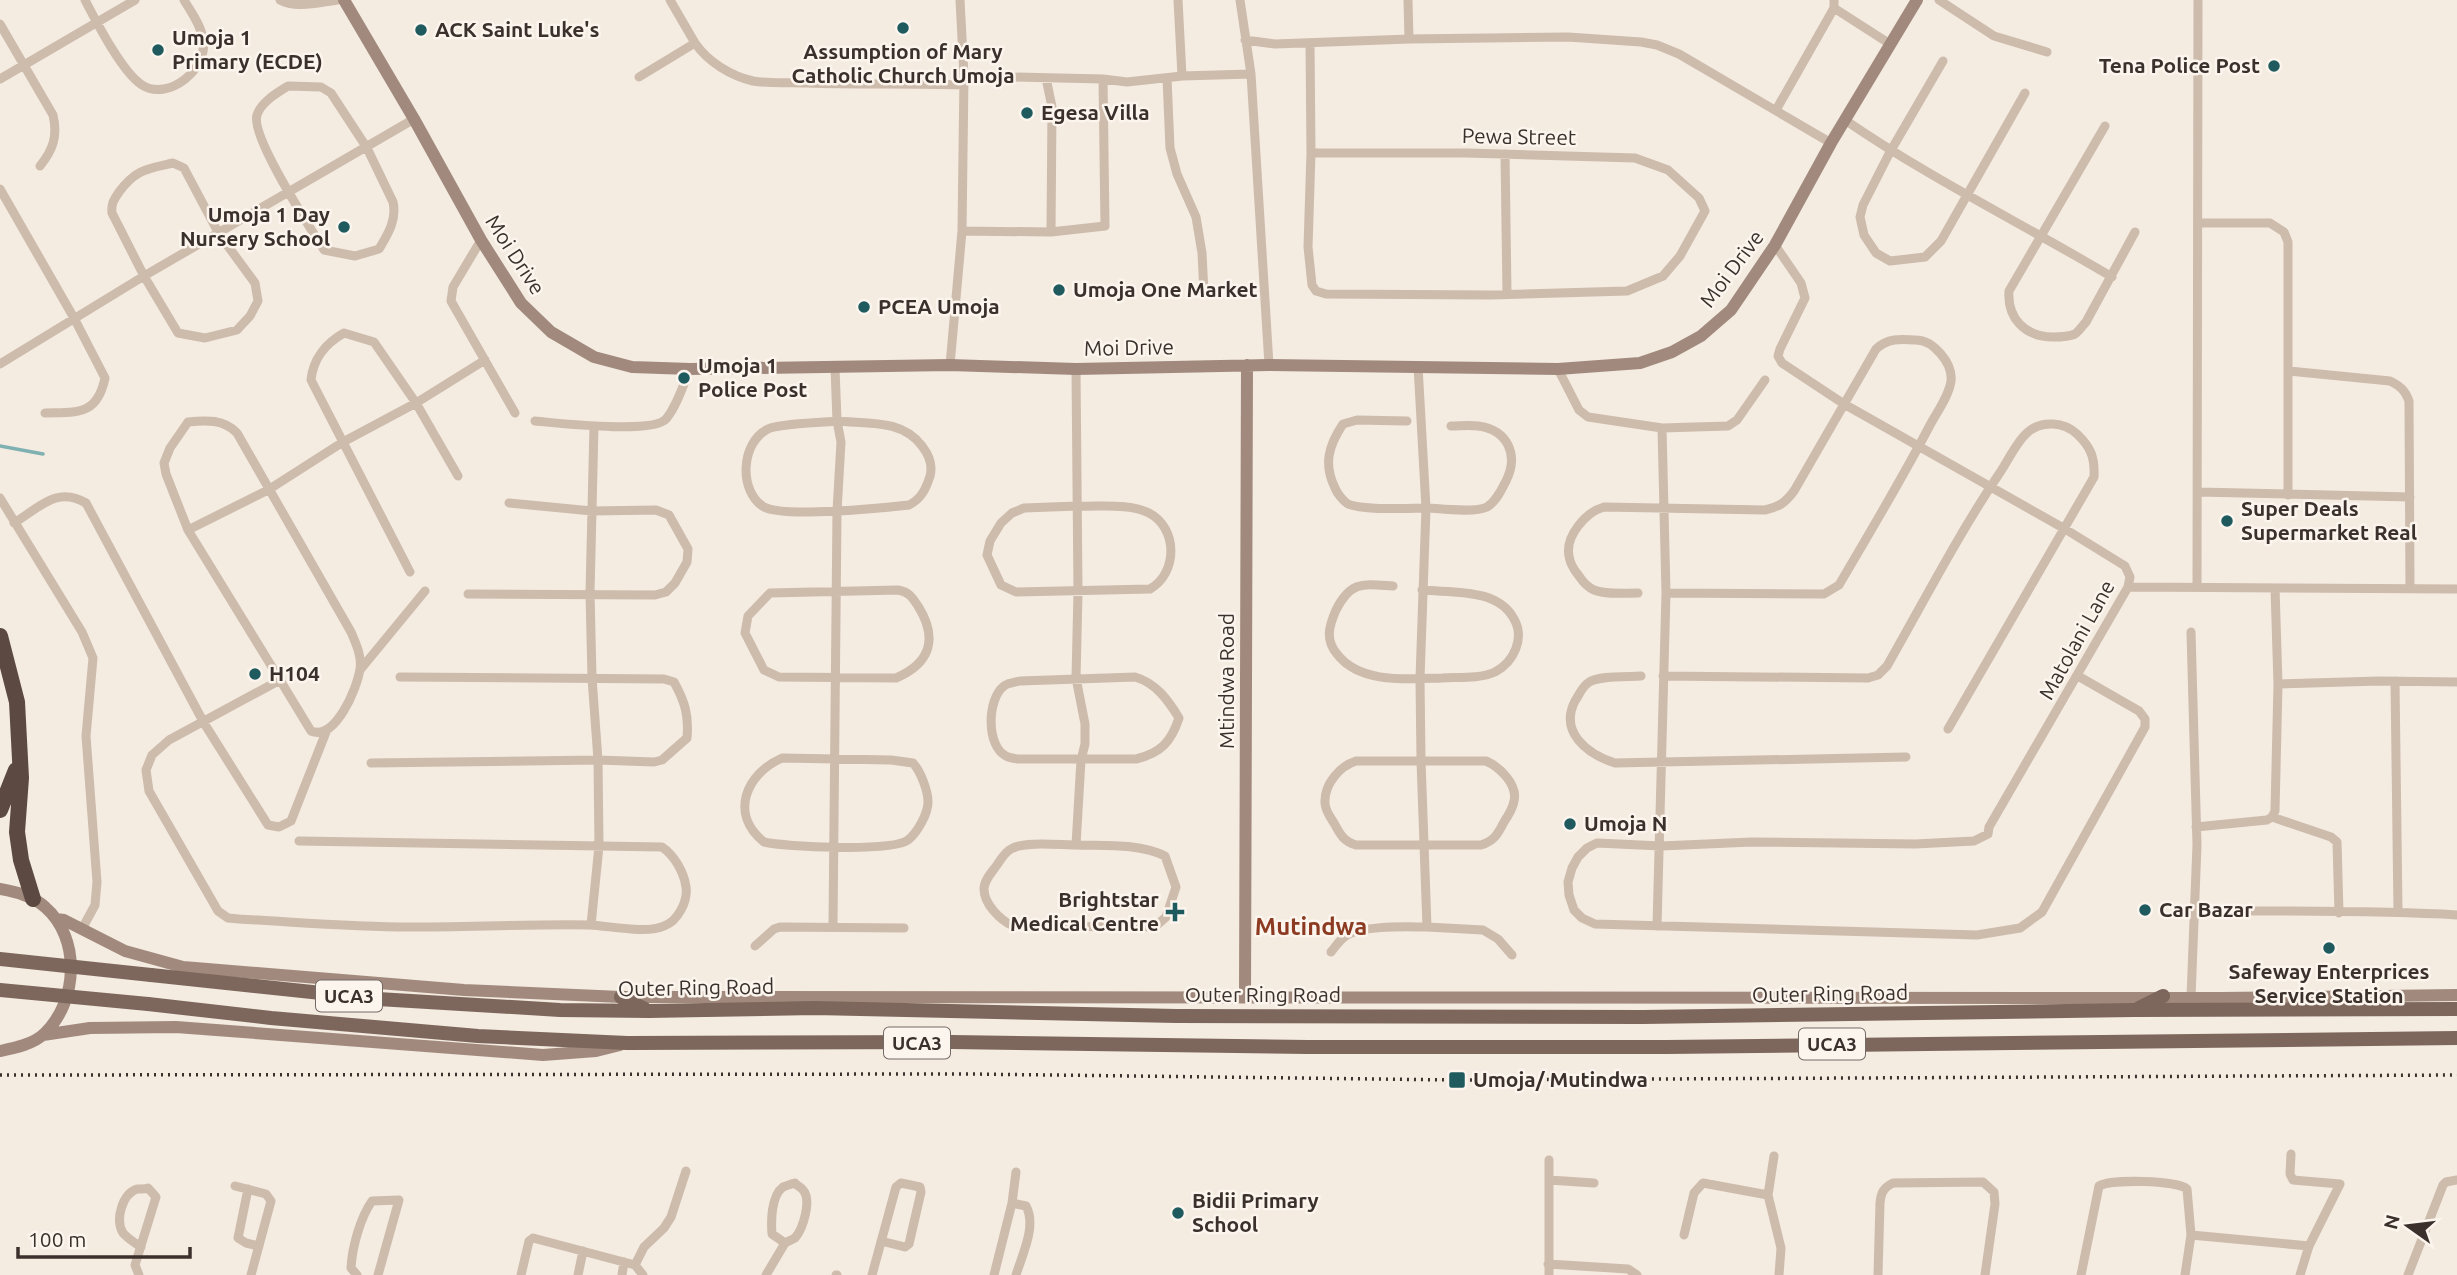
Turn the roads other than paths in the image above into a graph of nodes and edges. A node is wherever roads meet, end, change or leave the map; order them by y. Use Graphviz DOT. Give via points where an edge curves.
graph roads {
  1 [pos="85,0"];
  2 [pos="135,0"];
  3 [pos="184,0"];
  4 [pos="280,0"];
  5 [pos="338,0"];
  6 [pos="344,0"];
  7 [pos="670,0"];
  8 [pos="960,0"];
  9 [pos="1178,0"];
  10 [pos="1240,0"];
  11 [pos="1408,0"];
  12 [pos="1917,0"];
  13 [pos="1939,0"];
  14 [pos="2198,0"];
  15 [pos="1834,4"];
  16 [pos="0,24"];
  17 [pos="97,24"];
  18 [pos="1409,39"];
  19 [pos="1245,40"];
  20 [pos="695,43"];
  21 [pos="1310,43"];
  22 [pos="1889,44"];
  23 [pos="2047,52"];
  24 [pos="1943,61"];
  25 [pos="24,64"];
  26 [pos="1251,74"];
  27 [pos="1182,76"];
  28 [pos="639,77"];
  29 [pos="1046,78"];
  30 [pos="1167,78"];
  31 [pos="0,79"];
  32 [pos="1103,79"];
  33 [pos="964,80"];
  34 [pos="2025,93"];
  35 [pos="1776,110"];
  36 [pos="414,119"];
  37 [pos="1845,120"];
  38 [pos="2105,126"];
  39 [pos="1831,143"];
  40 [pos="366,148"];
  41 [pos="1891,152"];
  42 [pos="1311,153"];
  43 [pos="1505,154"];
  44 [pos="40,166"];
  45 [pos="0,191"];
  46 [pos="287,192"];
  47 [pos="1966,196"];
  48 [pos="2198,223"];
  49 [pos="962,231"];
  50 [pos="1051,232"];
  51 [pos="2135,232"];
  52 [pos="219,234"];
  53 [pos="2043,236"];
  54 [pos="481,240"];
  55 [pos="1775,245"];
  56 [pos="144,276"];
  57 [pos="2112,277"];
  58 [pos="1204,293"];
  59 [pos="1507,293"];
  60 [pos="74,318"];
  61 [pos="485,360"];
  62 [pos="0,364"];
  63 [pos="950,365"];
  64 [pos="1247,365"];
  65 [pos="1269,365"];
  66 [pos="1419,366"];
  67 [pos="835,368"];
  68 [pos="690,369"];
  69 [pos="1076,369"];
  70 [pos="1558,369"];
  71 [pos="2289,371"];
  72 [pos="1765,380"];
  73 [pos="416,403"];
  74 [pos="1844,404"];
  75 [pos="45,413"];
  76 [pos="514,413"];
  77 [pos="837,421"];
  78 [pos="1407,421"];
  79 [pos="535,422"];
  80 [pos="594,426"];
  81 [pos="1451,426"];
  82 [pos="1662,428"];
  83 [pos="343,442"];
  84 [pos="1919,446"];
  85 [pos="458,476"];
  86 [pos="1990,487"];
  87 [pos="268,490"];
  88 [pos="2198,492"];
  89 [pos="2288,495"];
  90 [pos="2410,497"];
  91 [pos="0,498"];
  92 [pos="509,503"];
  93 [pos="1078,506"];
  94 [pos="1665,506"];
  95 [pos="1426,508"];
  96 [pos="592,511"];
  97 [pos="837,511"];
  98 [pos="14,523"];
  99 [pos="2065,529"];
  100 [pos="188,530"];
  101 [pos="410,572"];
  102 [pos="1394,586"];
  103 [pos="2128,587"];
  104 [pos="2197,587"];
  105 [pos="2275,588"];
  106 [pos="2410,588"];
  107 [pos="2457,589"];
  108 [pos="1422,590"];
  109 [pos="425,591"];
  110 [pos="1078,592"];
  111 [pos="590,593"];
  112 [pos="837,593"];
  113 [pos="1638,593"];
  114 [pos="1666,593"];
  115 [pos="468,594"];
  116 [pos="2191,632"];
  117 [pos="0,636"];
  118 [pos="360,670"];
  119 [pos="1641,676"];
  120 [pos="1663,676"];
  121 [pos="2078,676"];
  122 [pos="400,677"];
  123 [pos="837,677"];
  124 [pos="592,678"];
  125 [pos="1076,678"];
  126 [pos="1420,678"];
  127 [pos="280,680"];
  128 [pos="2395,681"];
  129 [pos="2457,682"];
  130 [pos="2278,684"];
  131 [pos="204,723"];
  132 [pos="1948,729"];
  133 [pos="326,732"];
  134 [pos="1906,757"];
  135 [pos="598,760"];
  136 [pos="834,760"];
  137 [pos="1081,760"];
  138 [pos="19,761"];
  139 [pos="1421,761"];
  140 [pos="1661,761"];
  141 [pos="371,763"];
  142 [pos="0,810"];
  143 [pos="2272,817"];
  144 [pos="2196,827"];
  145 [pos="299,841"];
  146 [pos="1076,845"];
  147 [pos="599,846"];
  148 [pos="1422,846"];
  149 [pos="1661,846"];
  150 [pos="835,847"];
  151 [pos="0,889"];
  152 [pos="33,899"];
  153 [pos="2195,910"];
  154 [pos="2398,911"];
  155 [pos="2339,913"];
  156 [pos="2457,915"];
  157 [pos="56,919"];
  158 [pos="591,925"];
  159 [pos="833,926"];
  160 [pos="1427,926"];
  161 [pos="1657,926"];
  162 [pos="904,928"];
  163 [pos="82,929"];
  164 [pos="755,946"];
  165 [pos="1331,952"];
  166 [pos="1512,955"];
  167 [pos="0,960"];
  168 [pos="0,990"];
  169 [pos="2457,995"];
  170 [pos="1245,996"];
  171 [pos="2163,996"];
  172 [pos="621,997"];
  173 [pos="2191,998"];
  174 [pos="2457,1009"];
  175 [pos="2134,1010"];
  176 [pos="649,1011"];
  177 [pos="43,1035"];
  178 [pos="2457,1038"];
  179 [pos="627,1043"];
  180 [pos="0,1051"];
  181 [pos="2291,1154"];
  182 [pos="1774,1156"];
  183 [pos="1549,1160"];
  184 [pos="686,1171"];
  185 [pos="1016,1172"];
  186 [pos="2457,1180"];
  187 [pos="1549,1181"];
  188 [pos="1594,1183"];
  189 [pos="235,1186"];
  190 [pos="248,1189"];
  191 [pos="1768,1195"];
  192 [pos="1012,1203"];
  193 [pos="1684,1235"];
  194 [pos="2190,1235"];
  195 [pos="881,1241"];
  196 [pos="785,1243"];
  197 [pos="259,1246"];
  198 [pos="2309,1246"];
  199 [pos="141,1247"];
  200 [pos="583,1251"];
  201 [pos="624,1262"];
  202 [pos="1548,1264"];
  203 [pos="635,1265"];
  204 [pos="137,1274"];
  205 [pos="251,1275"];
  206 [pos="357,1275"];
  207 [pos="378,1275"];
  208 [pos="521,1275"];
  209 [pos="578,1275"];
  210 [pos="622,1275"];
  211 [pos="643,1275"];
  212 [pos="766,1275"];
  213 [pos="872,1275"];
  214 [pos="994,1275"];
  215 [pos="1016,1275"];
  216 [pos="1549,1275"];
  217 [pos="1637,1275"];
  218 [pos="1779,1275"];
  219 [pos="1878,1275"];
  220 [pos="1984,1275"];
  221 [pos="2081,1275"];
  222 [pos="2185,1275"];
  223 [pos="2300,1275"];
  224 [pos="2408,1275"];
  1 -- 17 [label="street"];
  2 -- 17 [label="street"];
  3 -- 17 [label="street" via="200,27 204,52 186,81 161,89 146,88 132,78"];
  4 -- 5 [label="street" via="302,4"];
  6 -- 36 [label="main road, Moi Drive"];
  7 -- 20 [label="street"];
  8 -- 33 [label="street"];
  9 -- 27 [label="street"];
  10 -- 19 [label="street"];
  11 -- 18 [label="street"];
  12 -- 22 [label="main road, Moi Drive"];
  13 -- 23 [label="street" via="1994,36"];
  14 -- 48 [label="street"];
  15 -- 22 [label="street"];
  15 -- 35 [label="street"];
  16 -- 25 [label="street"];
  17 -- 25 [label="street"];
  18 -- 21 [label="street"];
  18 -- 35 [label="street" via="1568,37 1657,45"];
  19 -- 21 [label="street"];
  19 -- 26 [label="street"];
  20 -- 28 [label="street"];
  20 -- 33 [label="street" via="721,68 753,81 865,85"];
  21 -- 42 [label="street"];
  22 -- 37 [label="main road, Moi Drive"];
  24 -- 41 [label="street"];
  25 -- 31 [label="street"];
  25 -- 44 [label="street" via="56,127 50,154"];
  26 -- 27 [label="street"];
  26 -- 65 [label="street"];
  27 -- 30 [label="street"];
  29 -- 32 [label="street"];
  29 -- 33 [label="street"];
  29 -- 50 [label="street" via="1052,107"];
  30 -- 32 [label="street"];
  30 -- 58 [label="street" via="1170,148 1196,217"];
  32 -- 50 [label="street" via="1105,226"];
  33 -- 49 [label="street"];
  34 -- 47 [label="street"];
  35 -- 39 [label="street"];
  36 -- 40 [label="street"];
  36 -- 54 [label="main road, Moi Drive"];
  37 -- 39 [label="main road, Moi Drive"];
  37 -- 41 [label="street"];
  38 -- 53 [label="street"];
  39 -- 55 [label="main road, Moi Drive"];
  40 -- 46 [label="street"];
  40 -- 46 [label="street" via="395,211 379,249 355,256 324,250"];
  40 -- 46 [label="street" via="331,93 321,87 288,86 268,100 257,115 256,128"];
  41 -- 47 [label="street"];
  41 -- 47 [label="street" via="1860,217 1864,235 1883,258 1925,257 1941,241"];
  42 -- 43 [label="street, Pewa Street"];
  42 -- 59 [label="street" via="1308,247 1316,291"];
  43 -- 59 [label="street"];
  43 -- 59 [label="street, Pewa Street" via="1635,158 1668,170 1699,198 1705,211 1680,256 1663,276 1645,284 1627,291"];
  45 -- 60 [label="street"];
  46 -- 52 [label="street"];
  47 -- 53 [label="street"];
  48 -- 71 [label="street" via="2260,221 2284,232 2288,242"];
  48 -- 88 [label="street"];
  49 -- 50 [label="street"];
  49 -- 63 [label="street"];
  51 -- 57 [label="street"];
  52 -- 56 [label="street"];
  52 -- 56 [label="street" via="255,283 258,301 237,330 205,338 178,332"];
  52 -- 56 [label="street" via="184,168 173,163 130,177 111,203 112,213"];
  53 -- 57 [label="street"];
  53 -- 57 [label="street" via="2009,291 2013,314 2031,334 2040,338 2076,333"];
  54 -- 61 [label="street" via="451,296"];
  54 -- 68 [label="main road, Moi Drive" via="521,303 551,332 594,357 632,367"];
  55 -- 70 [label="main road, Moi Drive" via="1731,310 1701,336 1640,363"];
  55 -- 74 [label="street, Matolani Lane" via="1801,283 1805,298 1778,356"];
  56 -- 60 [label="street"];
  60 -- 62 [label="street"];
  60 -- 75 [label="street" via="102,369 103,388 87,410"];
  61 -- 73 [label="street"];
  61 -- 76 [label="street"];
  63 -- 67 [label="main road, Moi Drive"];
  63 -- 69 [label="main road, Moi Drive"];
  64 -- 65 [label="main road, Moi Drive"];
  64 -- 69 [label="main road, Moi Drive"];
  64 -- 170 [label="main road, Mtindwa Road"];
  65 -- 66 [label="main road, Moi Drive"];
  66 -- 70 [label="main road, Moi Drive"];
  66 -- 95 [label="street"];
  67 -- 68 [label="main road, Moi Drive"];
  67 -- 77 [label="street"];
  68 -- 80 [label="street" via="661,423"];
  69 -- 93 [label="street"];
  70 -- 82 [label="street" via="1579,410 1588,417"];
  71 -- 89 [label="street"];
  71 -- 90 [label="street" via="2390,381 2406,392"];
  72 -- 82 [label="street" via="1728,426"];
  73 -- 83 [label="street"];
  73 -- 83 [label="street" via="374,342 344,333 329,341 312,369 311,380"];
  73 -- 85 [label="street"];
  74 -- 84 [label="street, Matolani Lane"];
  74 -- 84 [label="street" via="1884,341 1930,343 1950,372 1951,382"];
  74 -- 94 [label="street" via="1794,491 1777,508"];
  77 -- 97 [label="street" via="841,442"];
  77 -- 97 [label="street" via="770,428 759,435 747,456 745,474 763,506"];
  77 -- 97 [label="street" via="904,429 928,454 931,470 918,501 909,505"];
  78 -- 95 [label="street" via="1343,424 1328,453 1327,471 1347,503"];
  79 -- 80 [label="street"];
  80 -- 96 [label="street"];
  81 -- 95 [label="street" via="1492,430 1509,445 1514,458 1511,470 1488,506"];
  82 -- 94 [label="street"];
  83 -- 87 [label="street"];
  83 -- 101 [label="street"];
  84 -- 86 [label="street, Matolani Lane"];
  84 -- 114 [label="street" via="1831,592"];
  86 -- 99 [label="street, Matolani Lane"];
  86 -- 99 [label="street" via="2026,433 2039,425 2071,428 2095,460 2094,477"];
  86 -- 120 [label="street" via="1878,675"];
  87 -- 100 [label="street"];
  87 -- 100 [label="street" via="231,426 208,420 188,422 164,463"];
  87 -- 118 [label="street" via="351,632"];
  88 -- 89 [label="street"];
  88 -- 104 [label="street"];
  89 -- 90 [label="street"];
  90 -- 106 [label="street"];
  91 -- 98 [label="street"];
  92 -- 96 [label="street"];
  93 -- 110 [label="street"];
  93 -- 110 [label="street" via="1024,508 1012,513 990,541 987,555 1008,590"];
  93 -- 110 [label="street" via="1148,512 1172,543 1164,575 1150,589"];
  94 -- 113 [label="street" via="1592,510 1571,540 1568,554 1586,586 1607,593"];
  94 -- 114 [label="street"];
  95 -- 108 [label="street"];
  96 -- 111 [label="street"];
  96 -- 111 [label="street" via="656,510 669,515 688,549 687,562 666,592"];
  97 -- 112 [label="street"];
  98 -- 131 [label="street" via="55,497 66,495 86,503"];
  98 -- 163 [label="street" via="82,632 93,658 86,736 97,882 94,905"];
  99 -- 103 [label="street, Matolani Lane" via="2125,566 2130,576"];
  99 -- 132 [label="street"];
  100 -- 127 [label="street"];
  102 -- 126 [label="street" via="1366,584 1344,594 1330,623 1331,646 1345,665 1359,673"];
  103 -- 104 [label="street"];
  103 -- 121 [label="street, Matolani Lane"];
  104 -- 105 [label="street"];
  105 -- 106 [label="street"];
  105 -- 130 [label="street"];
  106 -- 107 [label="street"];
  108 -- 126 [label="street"];
  108 -- 126 [label="street" via="1494,598 1510,611 1520,629 1506,666 1492,674"];
  109 -- 118 [label="street"];
  110 -- 125 [label="street"];
  111 -- 115 [label="street"];
  111 -- 124 [label="street"];
  112 -- 123 [label="street"];
  112 -- 123 [label="street" via="770,593 745,625 764,670 772,675"];
  112 -- 123 [label="street" via="906,592 931,635 930,646 907,673 896,678"];
  114 -- 120 [label="street"];
  116 -- 144 [label="street"];
  117 -- 138 [label="highway" via="17,702"];
  118 -- 133 [label="street" via="334,726"];
  119 -- 140 [label="street" via="1588,682 1571,709 1570,724 1586,749 1600,758 1615,763"];
  120 -- 140 [label="street"];
  121 -- 149 [label="street, Matolani Lane" via="1988,834 1974,841"];
  121 -- 161 [label="street" via="2139,711 2145,727 2042,912 2020,928 1977,934"];
  122 -- 124 [label="street"];
  123 -- 136 [label="street"];
  124 -- 135 [label="street"];
  124 -- 135 [label="street" via="674,682 689,717 687,738 662,760"];
  125 -- 137 [label="street" via="1085,724"];
  125 -- 137 [label="street" via="1005,685 990,712 997,748 1006,757"];
  125 -- 137 [label="street" via="1147,681 1178,718 1172,737 1149,756"];
  126 -- 139 [label="street"];
  127 -- 131 [label="street"];
  127 -- 133 [label="street" via="311,731"];
  128 -- 129 [label="street"];
  128 -- 130 [label="street"];
  128 -- 154 [label="street"];
  130 -- 143 [label="street"];
  131 -- 133 [label="street" via="268,825 279,827 291,821"];
  131 -- 158 [label="street" via="169,740 152,755 146,781 218,911 228,918 406,927"];
  134 -- 140 [label="street"];
  135 -- 141 [label="street"];
  135 -- 147 [label="street"];
  136 -- 150 [label="street"];
  136 -- 150 [label="street" via="782,758 770,763 755,776 744,806 748,824 764,842"];
  136 -- 150 [label="street" via="913,763 928,797 928,809 908,840 894,845"];
  137 -- 146 [label="street"];
  138 -- 142 [label="highway"];
  138 -- 152 [label="highway" via="19,849"];
  139 -- 148 [label="street"];
  139 -- 148 [label="street" via="1486,761 1504,775 1515,799 1490,842"];
  139 -- 148 [label="street" via="1347,764 1336,773 1325,804 1348,842"];
  140 -- 149 [label="street"];
  143 -- 144 [label="street"];
  143 -- 155 [label="street" via="2337,842"];
  144 -- 153 [label="street"];
  145 -- 147 [label="street"];
  146 -- 146 [label="street" via="1019,846 1002,857 984,888 1003,922 1013,926 1145,927 1166,917 1176,887 1165,856 1130,847"];
  147 -- 158 [label="street"];
  147 -- 158 [label="street" via="662,848 670,853 686,885 686,898 666,926"];
  148 -- 160 [label="street"];
  149 -- 161 [label="street"];
  149 -- 161 [label="street" via="1597,844 1578,857 1568,882 1574,910 1582,918 1595,924"];
  150 -- 159 [label="street"];
  151 -- 152 [label="main road"];
  152 -- 157 [label="main road"];
  153 -- 155 [label="street"];
  153 -- 173 [label="street"];
  154 -- 155 [label="street"];
  154 -- 156 [label="street"];
  157 -- 163 [label="main road, UCA3"];
  157 -- 177 [label="main road" via="72,966 60,1015"];
  159 -- 162 [label="street"];
  159 -- 164 [label="street" via="774,929"];
  160 -- 165 [label="street" via="1351,933"];
  160 -- 166 [label="street" via="1483,930"];
  163 -- 172 [label="main road, UCA3" via="125,951 183,967"];
  167 -- 176 [label="main road, Outer Ring Road / UCA3, bridge" via="378,999"];
  168 -- 179 [label="main road, UCA3, bridge" via="478,1036"];
  169 -- 173 [label="main road, UCA3"];
  170 -- 171 [label="main road, UCA3"];
  170 -- 172 [label="main road, UCA3"];
  171 -- 173 [label="main road, UCA3"];
  171 -- 175 [label="main road"];
  172 -- 176 [label="main road"];
  174 -- 175 [label="main road, Outer Ring Road / UCA3"];
  175 -- 176 [label="main road, Outer Ring Road / UCA3" via="1643,1017 1190,1017 815,1008"];
  177 -- 179 [label="main road, UCA3" via="102,1027 176,1027 543,1055 596,1051"];
  177 -- 180 [label="main road"];
  178 -- 179 [label="main road, UCA3" via="1667,1047"];
  181 -- 198 [label="street" via="2293,1180 2340,1184"];
  182 -- 191 [label="street"];
  183 -- 187 [label="street"];
  184 -- 203 [label="street" via="671,1217 644,1247"];
  185 -- 192 [label="street"];
  186 -- 224 [label="street" via="2443,1185"];
  187 -- 188 [label="street"];
  187 -- 202 [label="street"];
  189 -- 190 [label="street"];
  190 -- 197 [label="street" via="238,1238"];
  190 -- 197 [label="street" via="270,1197"];
  191 -- 193 [label="street" via="1703,1182 1694,1193"];
  191 -- 218 [label="street" via="1782,1248"];
  192 -- 214 [label="street"];
  192 -- 215 [label="street" via="1026,1206 1030,1215"];
  194 -- 198 [label="street"];
  194 -- 221 [label="street" via="2187,1189 2182,1185 2104,1183 2095,1194"];
  194 -- 222 [label="street"];
  195 -- 195 [label="street" via="897,1184 920,1188 909,1244"];
  195 -- 213 [label="street"];
  196 -- 196 [label="street" via="772,1234 771,1221 777,1196 783,1187 795,1183 804,1190 805,1211 793,1239"];
  196 -- 212 [label="street"];
  197 -- 205 [label="street"];
  198 -- 223 [label="street"];
  199 -- 199 [label="street" via="156,1197 148,1188 129,1194 119,1223 124,1234"];
  199 -- 204 [label="street"];
  200 -- 201 [label="street"];
  200 -- 208 [label="street" via="533,1238"];
  200 -- 209 [label="street"];
  201 -- 203 [label="street"];
  201 -- 210 [label="street"];
  202 -- 216 [label="street"];
  202 -- 217 [label="street" via="1628,1269"];
  203 -- 211 [label="street"];
  206 -- 207 [label="street" via="351,1269 352,1259 367,1208 372,1200 399,1200"];
  219 -- 220 [label="street" via="1880,1203 1886,1186 1983,1182 1994,1192 1995,1204"];
}
